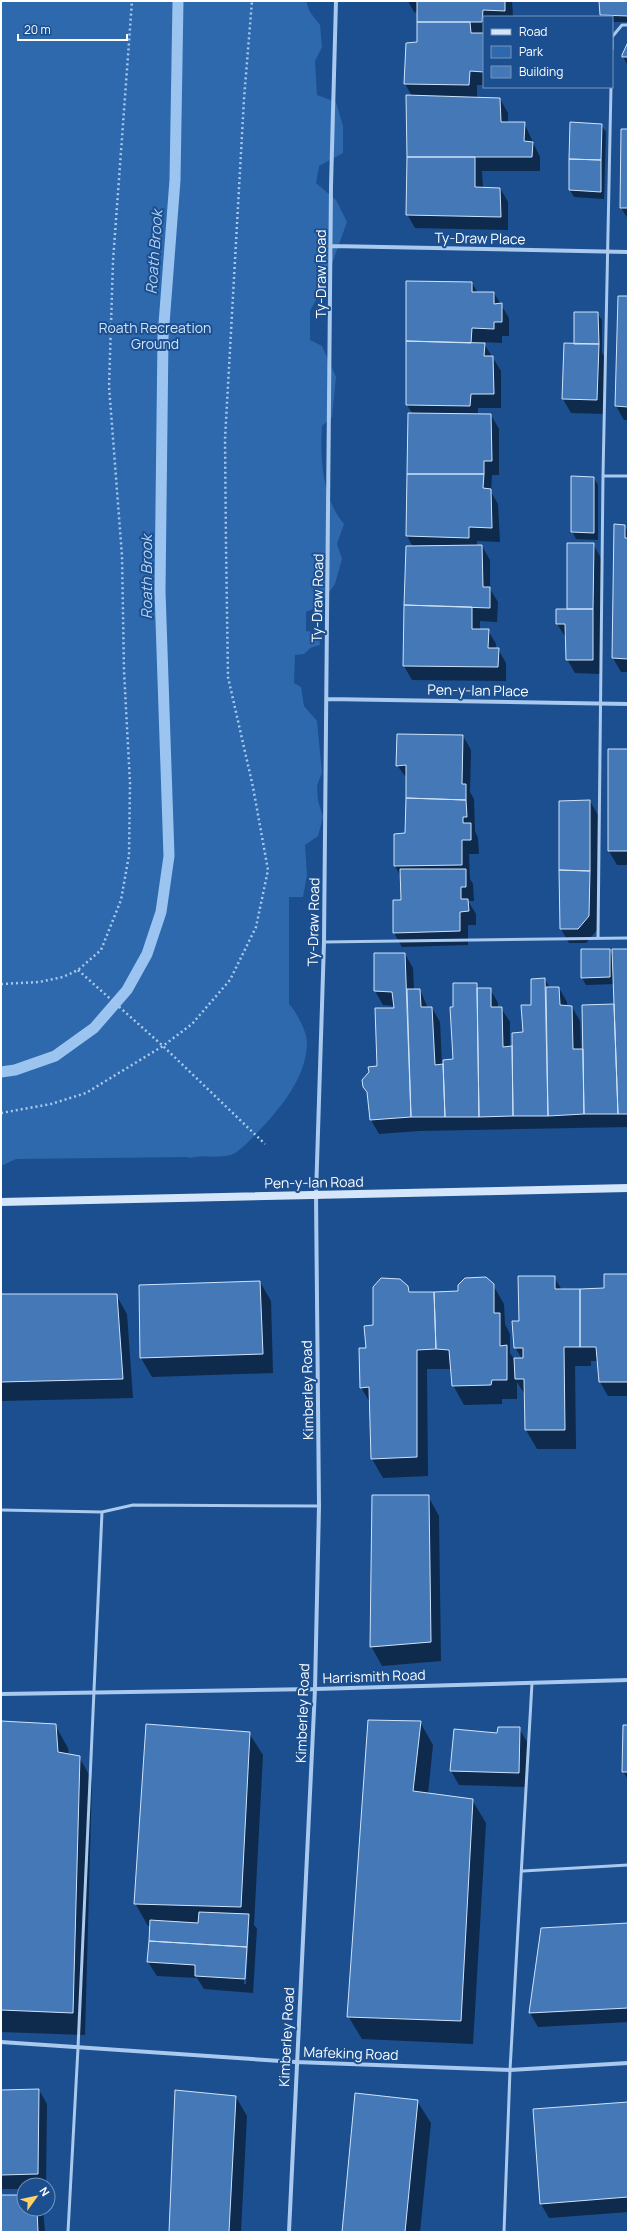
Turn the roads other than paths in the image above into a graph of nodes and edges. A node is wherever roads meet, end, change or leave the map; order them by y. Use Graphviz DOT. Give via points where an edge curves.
graph roads {
  1 [pos="336,1"];
  2 [pos="628,25"];
  3 [pos="613,36"];
  4 [pos="611,88"];
  5 [pos="332,246"];
  6 [pos="609,252"];
  7 [pos="628,252"];
  8 [pos="604,476"];
  9 [pos="628,476"];
  10 [pos="327,699"];
  11 [pos="601,703"];
  12 [pos="628,704"];
  13 [pos="598,938"];
  14 [pos="628,938"];
  15 [pos="324,942"];
  16 [pos="628,1188"];
  17 [pos="316,1195"];
  18 [pos="1,1202"];
  19 [pos="319,1506"];
  20 [pos="1,1510"];
  21 [pos="102,1512"];
  22 [pos="628,1680"];
  23 [pos="532,1683"];
  24 [pos="315,1689"];
  25 [pos="95,1692"];
  26 [pos="1,1694"];
  27 [pos="628,1865"];
  28 [pos="523,1871"];
  29 [pos="1,2042"];
  30 [pos="78,2048"];
  31 [pos="296,2062"];
  32 [pos="628,2063"];
  33 [pos="510,2070"];
  34 [pos="68,2232"];
  35 [pos="289,2232"];
  36 [pos="504,2232"];
  1 -- 5 [label="street, Ty-Draw Road"];
  2 -- 3 [label="lane" via="622,25"];
  4 -- 6 [label="lane"];
  5 -- 6 [label="street, Ty-Draw Place"];
  5 -- 10 [label="street, Ty-Draw Road"];
  6 -- 7 [label="street, Ty-Draw Place"];
  6 -- 8 [label="lane"];
  8 -- 9 [label="lane"];
  8 -- 11 [label="lane"];
  10 -- 11 [label="street, Pen-y-lan Place"];
  10 -- 15 [label="street, Ty-Draw Road"];
  11 -- 12 [label="street, Pen-y-lan Place"];
  11 -- 13 [label="lane"];
  13 -- 14 [label="lane"];
  13 -- 15 [label="lane"];
  15 -- 17 [label="street, Ty-Draw Road"];
  16 -- 17 [label="street, Pen-y-lan Road"];
  17 -- 18 [label="street, Pen-y-lan Road"];
  17 -- 19 [label="street, Kimberley Road"];
  19 -- 21 [label="lane" via="133,1505"];
  19 -- 24 [label="street, Kimberley Road"];
  20 -- 21 [label="lane"];
  21 -- 25 [label="lane"];
  22 -- 23 [label="street, Harrismith Road"];
  23 -- 24 [label="street, Harrismith Road"];
  23 -- 28 [label="lane"];
  24 -- 25 [label="street, Harrismith Road"];
  24 -- 31 [label="street, Kimberley Road"];
  25 -- 26 [label="street, Harrismith Road"];
  25 -- 30 [label="lane"];
  27 -- 28 [label="lane"];
  28 -- 33 [label="lane"];
  29 -- 30 [label="street, Mafeking Road"];
  30 -- 31 [label="street, Mafeking Road"];
  30 -- 34 [label="lane"];
  31 -- 33 [label="street, Mafeking Road"];
  31 -- 35 [label="street, Kimberley Road"];
  32 -- 33 [label="street, Mafeking Road"];
  33 -- 36 [label="lane"];
}
